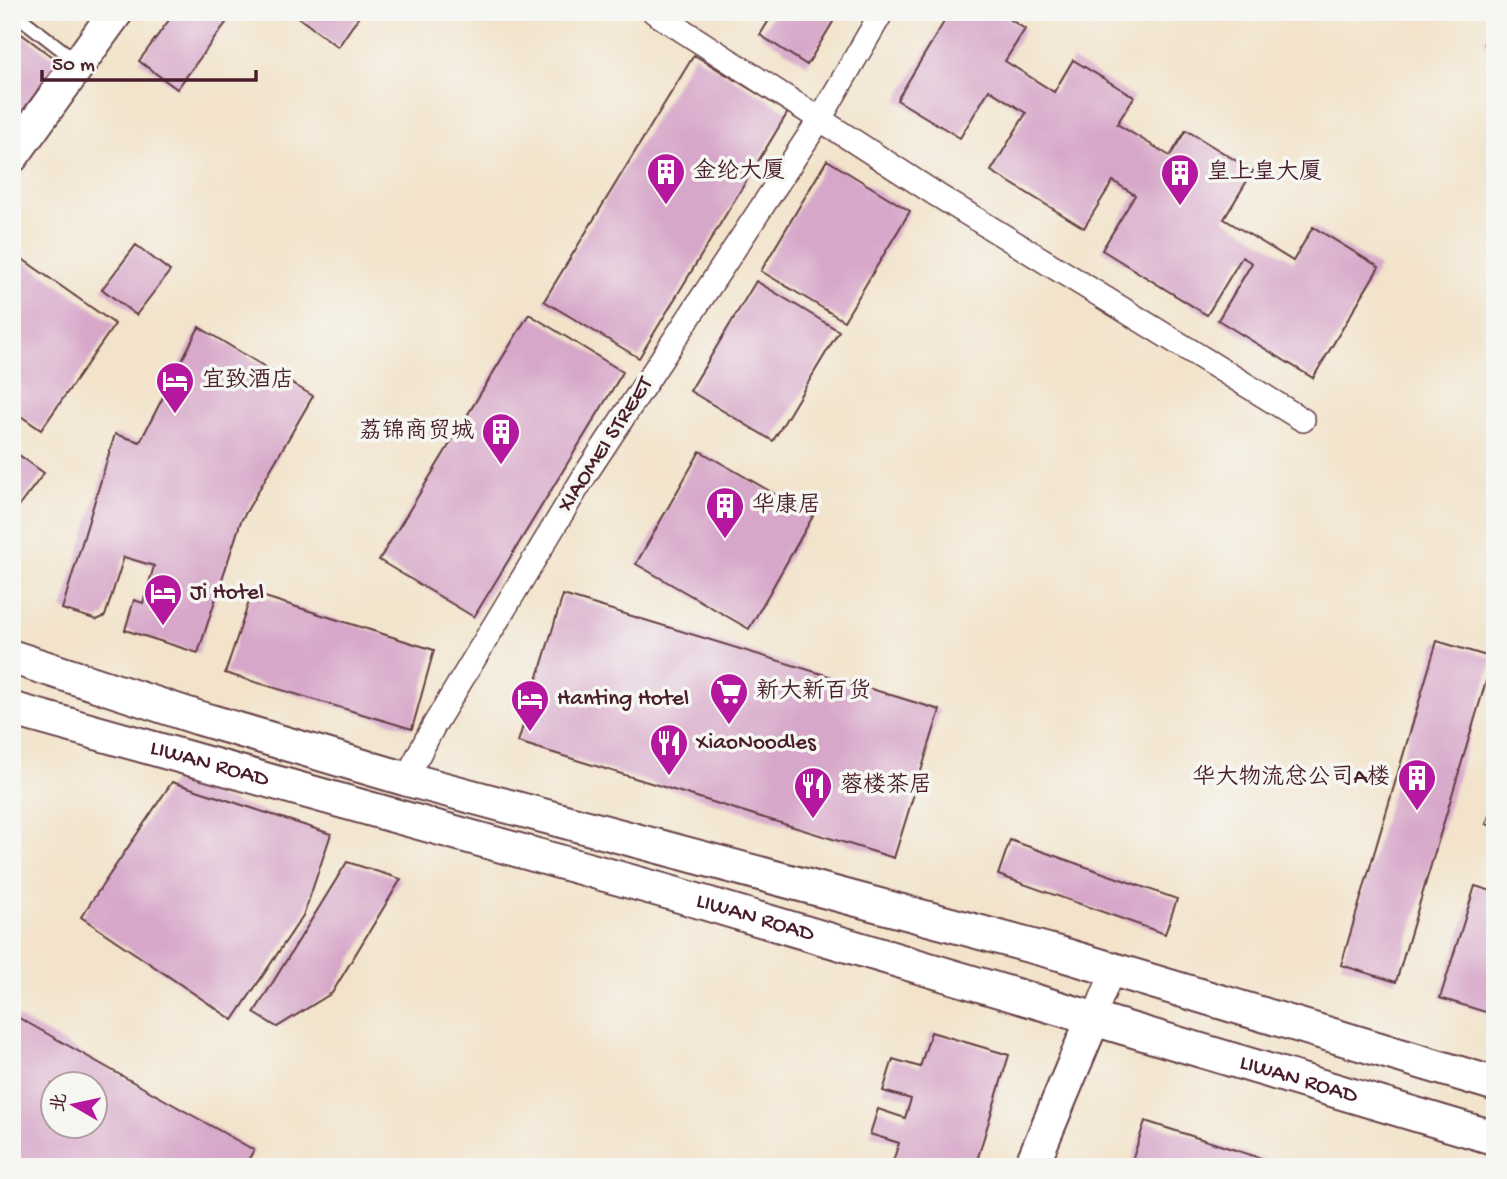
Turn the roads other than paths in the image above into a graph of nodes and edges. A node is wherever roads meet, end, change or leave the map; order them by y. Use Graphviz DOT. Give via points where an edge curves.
graph roads {
  1 [pos="13,12"];
  2 [pos="116,12"];
  3 [pos="654,12"];
  4 [pos="882,12"];
  5 [pos="79,63"];
  6 [pos="820,119"];
  7 [pos="12,156"];
  8 [pos="1303,420"];
  9 [pos="12,657"];
  10 [pos="12,709"];
  11 [pos="406,779"];
  12 [pos="1113,971"];
  13 [pos="1093,1019"];
  14 [pos="1495,1084"];
  15 [pos="1495,1138"];
  16 [pos="1031,1167"];
  1 -- 5 [label="lane"];
  2 -- 5 [label="main road"];
  3 -- 6 [label="street"];
  4 -- 6 [label="street, XIAOMEI STREET"];
  5 -- 7 [label="main road"];
  6 -- 8 [label="street"];
  6 -- 11 [label="street, XIAOMEI STREET" via="585,475"];
  9 -- 11 [label="main road, LIWAN ROAD"];
  10 -- 13 [label="main road, LIWAN ROAD" via="668,892"];
  11 -- 12 [label="main road, LIWAN ROAD"];
  12 -- 13 [label="street"];
  12 -- 14 [label="main road, LIWAN ROAD"];
  13 -- 15 [label="main road, LIWAN ROAD"];
  13 -- 16 [label="main road"];
}
